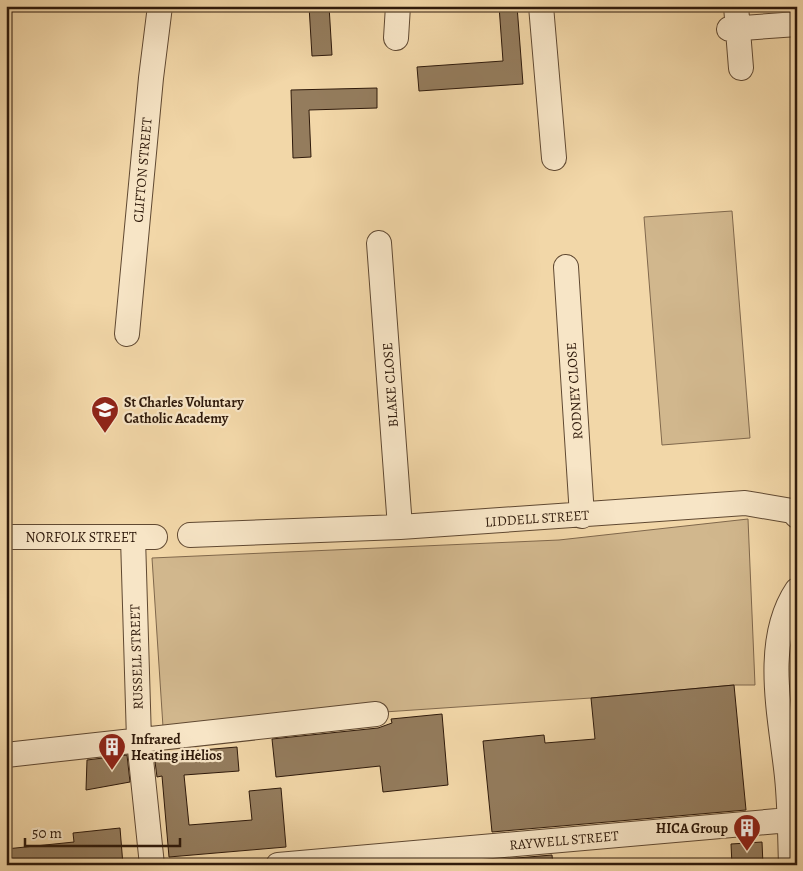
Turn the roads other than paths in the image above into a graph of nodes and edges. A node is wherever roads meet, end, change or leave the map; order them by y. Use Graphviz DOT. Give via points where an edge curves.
graph roads {
  1 [pos="160,6"];
  2 [pos="398,6"];
  3 [pos="541,6"];
  4 [pos="735,21"];
  5 [pos="797,24"];
  6 [pos="396,38"];
  7 [pos="741,68"];
  8 [pos="554,158"];
  9 [pos="379,242"];
  10 [pos="566,267"];
  11 [pos="128,334"];
  12 [pos="582,516"];
  13 [pos="797,516"];
  14 [pos="400,527"];
  15 [pos="190,535"];
  16 [pos="6,537"];
  17 [pos="144,537"];
  18 [pos="797,590"];
  19 [pos="376,714"];
  20 [pos="139,740"];
  21 [pos="6,755"];
  22 [pos="792,777"];
  23 [pos="790,820"];
  24 [pos="152,865"];
  25 [pos="278,865"];
  26 [pos="791,865"];
  1 -- 11 [label="street, CLIFTON STREET"];
  2 -- 6 [label="street"];
  3 -- 8 [label="street"];
  4 -- 5 [label="street"];
  4 -- 7 [label="street"];
  9 -- 14 [label="street, BLAKE CLOSE"];
  10 -- 12 [label="street, RODNEY CLOSE"];
  12 -- 13 [label="street, LIDDELL STREET" via="745,503 792,511"];
  12 -- 14 [label="street, LIDDELL STREET"];
  14 -- 15 [label="street, LIDDELL STREET"];
  16 -- 17 [label="street, NORFOLK STREET"];
  17 -- 20 [label="street, RUSSELL STREET"];
  18 -- 22 [label="street" via="788,602 777,650 777,701"];
  19 -- 20 [label="street"];
  20 -- 21 [label="street"];
  20 -- 24 [label="street, RUSSELL STREET"];
  22 -- 23 [label="street"];
  23 -- 25 [label="street, RAYWELL STREET"];
  23 -- 26 [label="street"];
}
